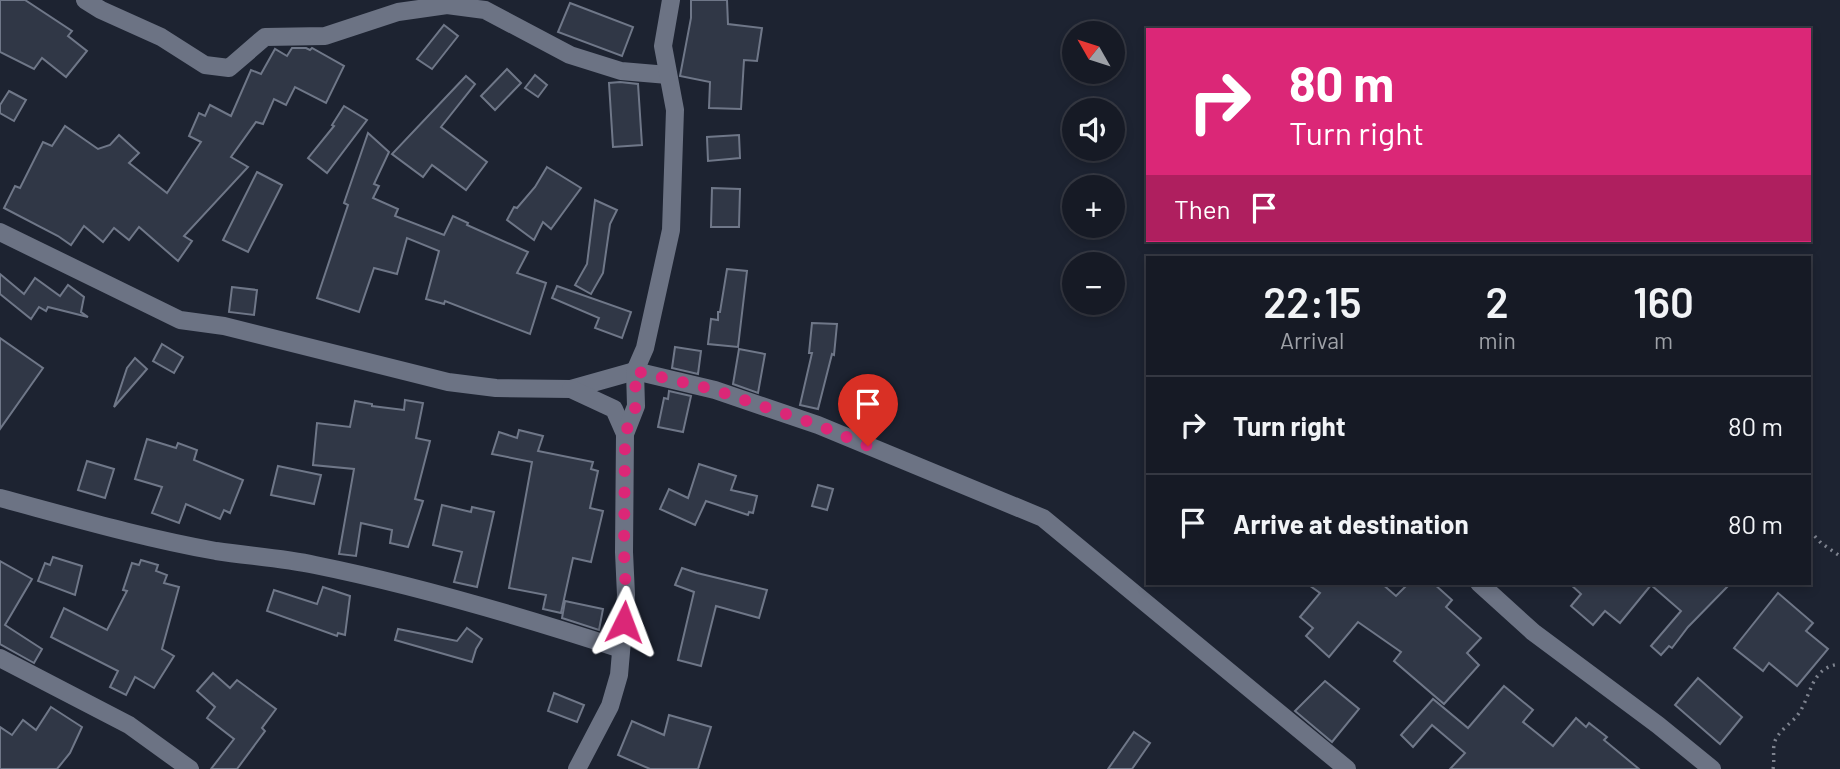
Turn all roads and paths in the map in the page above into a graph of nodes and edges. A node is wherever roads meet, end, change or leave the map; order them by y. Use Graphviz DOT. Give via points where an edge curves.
graph roads {
  1 [pos="85,0"];
  2 [pos="671,0"];
  3 [pos="668,75"];
  4 [pos="0,232"];
  5 [pos="635,371"];
  6 [pos="571,388"];
  7 [pos="625,434"];
  8 [pos="0,498"];
  9 [pos="1811,532"];
  10 [pos="1840,556"];
  11 [pos="1481,585"];
  12 [pos="621,649"];
  13 [pos="0,658"];
  14 [pos="1840,664"];
  15 [pos="190,769"];
  16 [pos="577,769"];
  17 [pos="1347,769"];
  18 [pos="1712,769"];
  19 [pos="1773,769"];
  1 -- 3 [label="street" via="161,37 205,65 229,68 265,37 325,36 398,12 447,5 485,10 569,55 621,71"];
  2 -- 3 [label="street" via="663,46"];
  3 -- 5 [label="street" via="674,110 671,230 645,348"];
  4 -- 6 [label="street" via="180,320 223,326 448,382 496,388"];
  5 -- 6 [label="street"];
  5 -- 7 [label="street" via="636,406"];
  5 -- 17 [label="street" via="715,390 818,425 1043,518"];
  6 -- 7 [label="street" via="614,409"];
  7 -- 12 [label="street" via="626,595"];
  8 -- 12 [label="street" via="215,551 312,564 415,587"];
  9 -- 10 [label="path"];
  11 -- 18 [label="street" via="1533,632"];
  12 -- 16 [label="street" via="610,706"];
  13 -- 15 [label="street" via="129,725"];
  14 -- 19 [label="path" via="1829,665 1812,682 1799,714 1775,741"];
}
